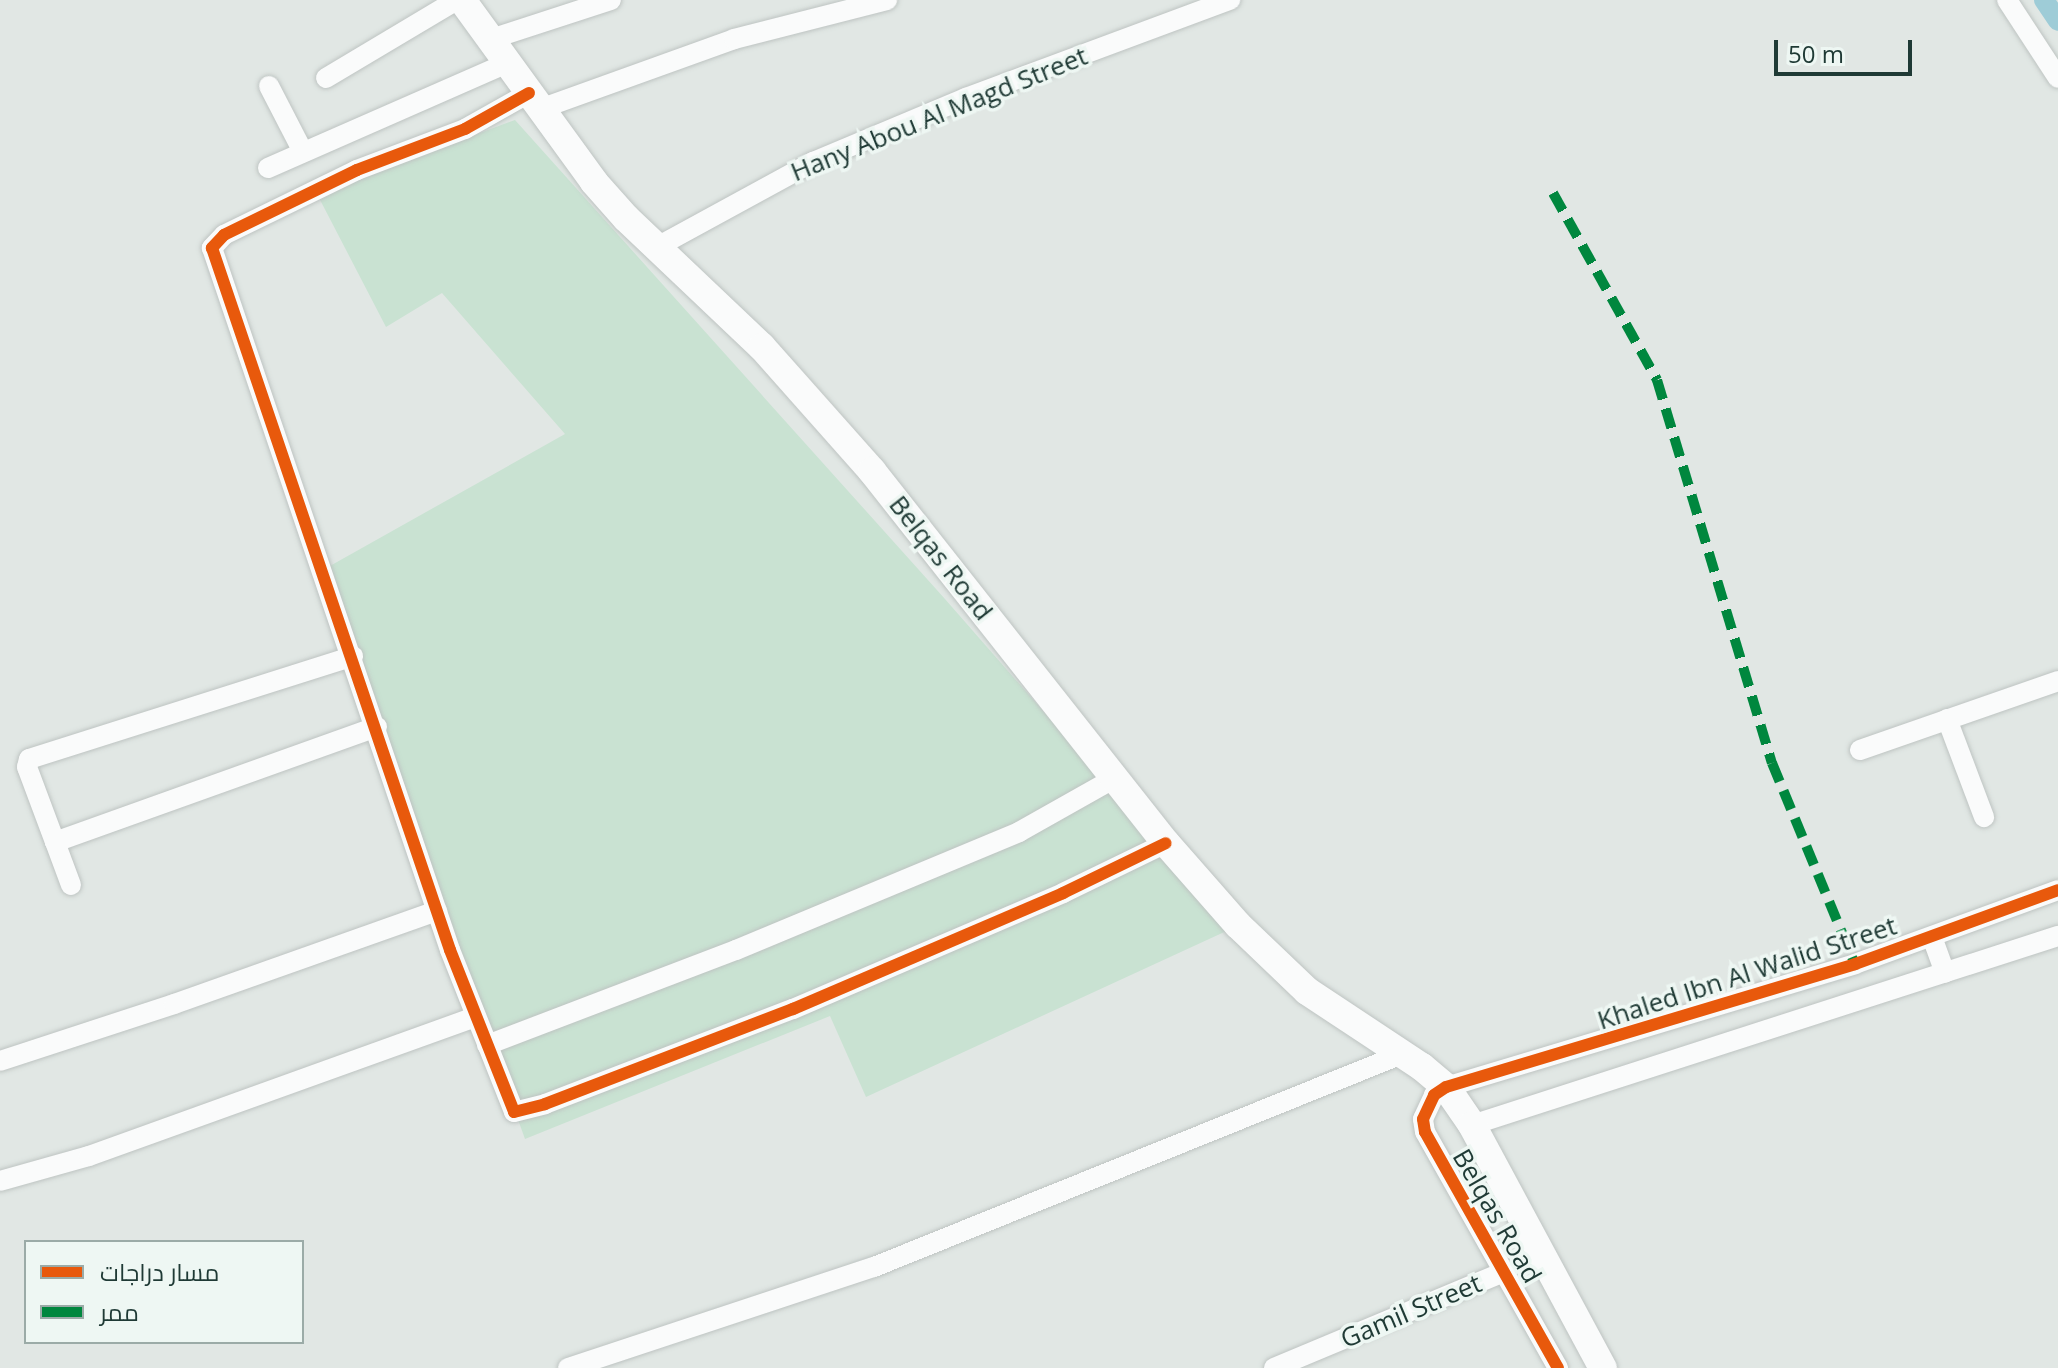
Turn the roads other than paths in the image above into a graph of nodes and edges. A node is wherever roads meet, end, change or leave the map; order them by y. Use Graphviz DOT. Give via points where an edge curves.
graph roads {
  1 [pos="459,0"];
  2 [pos="611,0"];
  3 [pos="887,0"];
  4 [pos="1230,0"];
  5 [pos="2007,0"];
  6 [pos="491,39"];
  7 [pos="507,63"];
  8 [pos="326,78"];
  9 [pos="2058,78"];
  10 [pos="269,86"];
  11 [pos="534,101"];
  12 [pos="303,152"];
  13 [pos="268,168"];
  14 [pos="657,247"];
  15 [pos="353,656"];
  16 [pos="2058,681"];
  17 [pos="1947,719"];
  18 [pos="377,727"];
  19 [pos="1860,750"];
  20 [pos="1115,778"];
  21 [pos="1984,817"];
  22 [pos="55,842"];
  23 [pos="1166,843"];
  24 [pos="71,885"];
  25 [pos="2058,890"];
  26 [pos="437,911"];
  27 [pos="2058,936"];
  28 [pos="1932,937"];
  29 [pos="1945,973"];
  30 [pos="475,1017"];
  31 [pos="487,1045"];
  32 [pos="1402,1054"];
  33 [pos="0,1061"];
  34 [pos="1446,1087"];
  35 [pos="1472,1125"];
  36 [pos="0,1181"];
  37 [pos="1504,1272"];
  38 [pos="568,1368"];
  39 [pos="1274,1368"];
  40 [pos="1558,1368"];
  41 [pos="1603,1368"];
  1 -- 6 [label="main road, Belqas Road"];
  1 -- 8 [label="street"];
  2 -- 6 [label="street"];
  3 -- 11 [label="street" via="734,39"];
  4 -- 14 [label="street, Hany Abou Al Magd Street" via="813,162"];
  5 -- 9 [label="street"];
  6 -- 7 [label="main road, Belqas Road"];
  7 -- 11 [label="main road, Belqas Road"];
  7 -- 12 [label="street"];
  10 -- 12 [label="street"];
  11 -- 14 [label="main road, Belqas Road" via="594,182"];
  11 -- 15 [label="street" via="357,170 224,235 212,248"];
  12 -- 13 [label="street"];
  14 -- 20 [label="main road, Belqas Road" via="762,347 872,471"];
  15 -- 18 [label="street"];
  15 -- 22 [label="street" via="29,759 27,767"];
  16 -- 17 [label="street"];
  17 -- 19 [label="street"];
  17 -- 21 [label="street"];
  18 -- 22 [label="street"];
  18 -- 26 [label="street"];
  20 -- 23 [label="main road, Belqas Road"];
  20 -- 31 [label="street" via="1019,832 736,950"];
  22 -- 24 [label="street"];
  23 -- 31 [label="street" via="793,1009 521,1112 513,1110"];
  23 -- 32 [label="main road, Belqas Road" via="1278,967"];
  25 -- 28 [label="street, Khaled Ibn Al Walid Street"];
  26 -- 30 [label="street"];
  26 -- 33 [label="street"];
  27 -- 29 [label="street"];
  28 -- 29 [label="street"];
  28 -- 34 [label="street, Khaled Ibn Al Walid Street"];
  29 -- 35 [label="street"];
  30 -- 31 [label="street"];
  30 -- 36 [label="street" via="103,1151"];
  32 -- 34 [label="main road, Belqas Road"];
  32 -- 38 [label="street" via="874,1267"];
  34 -- 35 [label="main road, Belqas Road"];
  34 -- 37 [label="street, Belqas Road" via="1427,1106 1425,1132"];
  35 -- 41 [label="main road, Belqas Road"];
  37 -- 39 [label="street, Gamil Street"];
  37 -- 40 [label="street, Belqas Road"];
}
